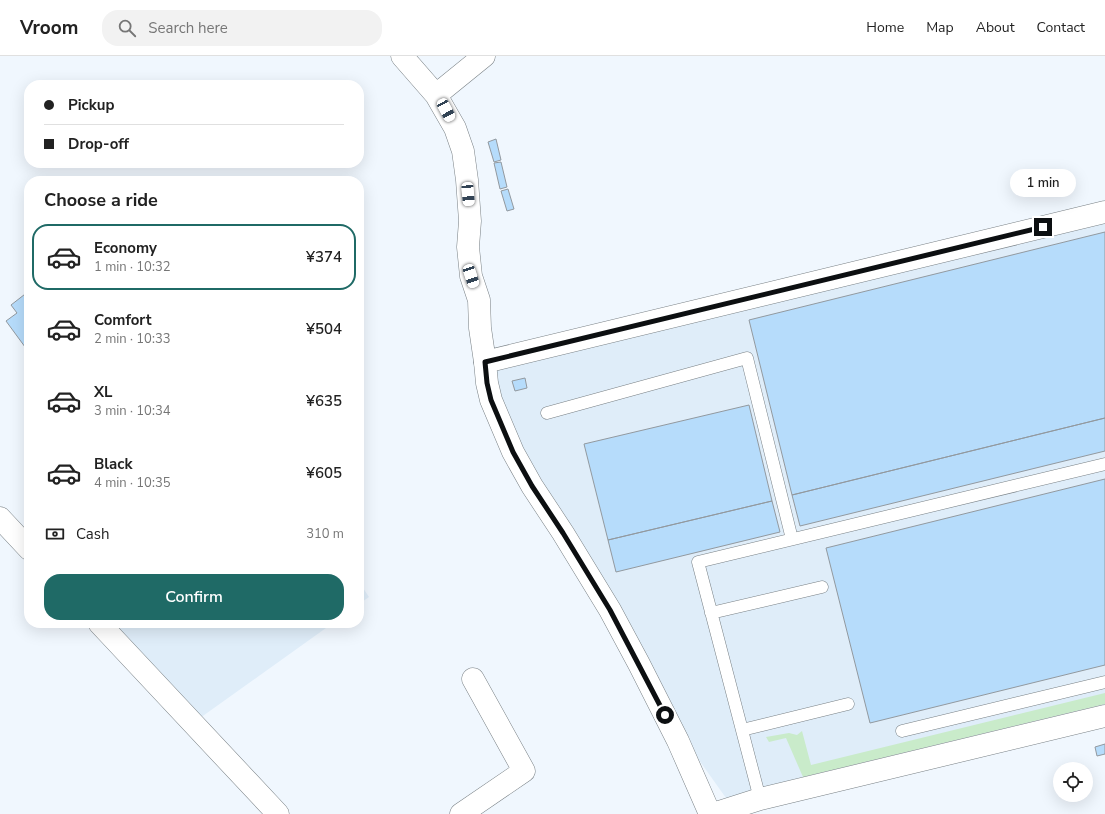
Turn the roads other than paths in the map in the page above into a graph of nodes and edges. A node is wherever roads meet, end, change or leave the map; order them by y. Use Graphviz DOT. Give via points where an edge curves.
graph roads {
  1 [pos="402,56"];
  2 [pos="484,56"];
  3 [pos="436,95"];
  4 [pos="1105,212"];
  5 [pos="485,362"];
  6 [pos="547,413"];
  7 [pos="1105,464"];
  8 [pos="0,518"];
  9 [pos="792,539"];
  10 [pos="24,544"];
  11 [pos="822,587"];
  12 [pos="711,613"];
  13 [pos="104,628"];
  14 [pos="473,679"];
  15 [pos="1105,682"];
  16 [pos="848,704"];
  17 [pos="1105,716"];
  18 [pos="742,730"];
  19 [pos="902,731"];
  20 [pos="760,800"];
  21 [pos="278,814"];
  22 [pos="461,814"];
  23 [pos="710,814"];
  24 [pos="713,814"];
  1 -- 3 [label="street"];
  2 -- 3 [label="street"];
  3 -- 5 [label="street" via="456,128 463,151 470,221 468,247 471,276 479,300"];
  4 -- 5 [label="street"];
  5 -- 23 [label="street" via="491,400 513,452 610,610 678,741"];
  6 -- 9 [label="lane" via="747,358"];
  7 -- 9 [label="lane"];
  8 -- 10 [label="street"];
  9 -- 12 [label="lane" via="698,562"];
  11 -- 12 [label="lane"];
  12 -- 18 [label="lane"];
  13 -- 21 [label="street"];
  14 -- 22 [label="street" via="524,771"];
  15 -- 19 [label="lane"];
  16 -- 18 [label="lane"];
  17 -- 20 [label="street"];
  18 -- 20 [label="lane"];
  20 -- 24 [label="street"];
}
